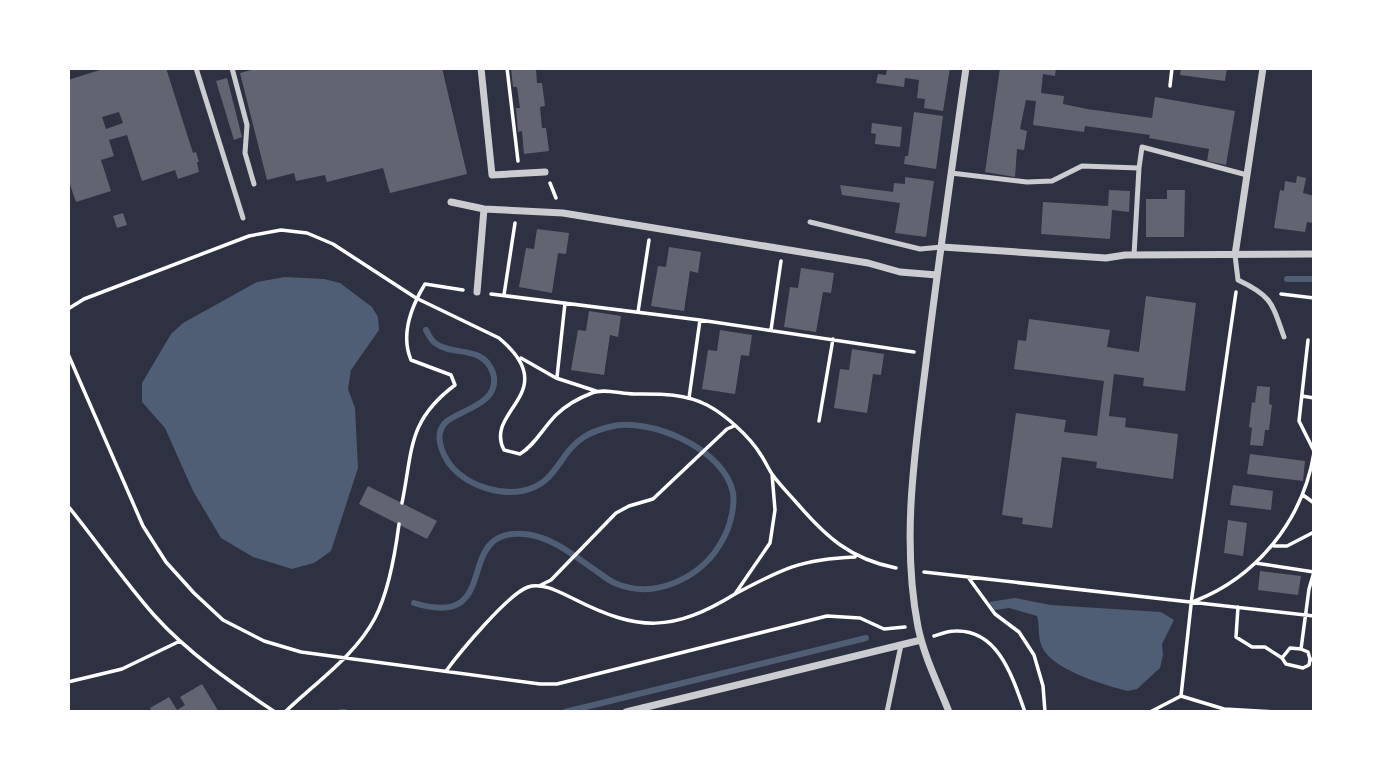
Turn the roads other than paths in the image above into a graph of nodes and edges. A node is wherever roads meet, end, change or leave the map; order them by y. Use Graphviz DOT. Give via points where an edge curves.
graph roads {
  1 [pos="196,68"];
  2 [pos="232,68"];
  3 [pos="481,68"];
  4 [pos="966,68"];
  5 [pos="1263,68"];
  6 [pos="1139,168"];
  7 [pos="545,172"];
  8 [pos="951,173"];
  9 [pos="1247,176"];
  10 [pos="254,184"];
  11 [pos="451,202"];
  12 [pos="484,209"];
  13 [pos="243,218"];
  14 [pos="810,222"];
  15 [pos="942,247"];
  16 [pos="1314,254"];
  17 [pos="1134,255"];
  18 [pos="1235,255"];
  19 [pos="937,275"];
  20 [pos="477,292"];
  21 [pos="1284,337"];
  22 [pos="921,640"];
  23 [pos="901,645"];
  24 [pos="625,712"];
  25 [pos="887,712"];
  26 [pos="949,712"];
  1 -- 13 [label="lane"];
  2 -- 10 [label="lane" via="247,125 245,153"];
  3 -- 7 [label="street" via="492,175"];
  4 -- 8 [label="street"];
  5 -- 9 [label="street"];
  6 -- 8 [label="lane" via="1082,166 1052,181 1027,182"];
  6 -- 9 [label="lane" via="1142,147"];
  6 -- 17 [label="lane"];
  8 -- 15 [label="street"];
  9 -- 18 [label="street"];
  11 -- 12 [label="street"];
  12 -- 19 [label="street" via="563,213"];
  12 -- 20 [label="street"];
  14 -- 15 [label="lane" via="920,249"];
  15 -- 17 [label="street" via="1107,258"];
  15 -- 19 [label="street"];
  16 -- 18 [label="street"];
  17 -- 18 [label="street"];
  18 -- 21 [label="lane" via="1238,280 1262,292"];
  19 -- 22 [label="street" via="910,494 911,571"];
  22 -- 23 [label="street"];
  22 -- 26 [label="street"];
  23 -- 24 [label="street"];
  23 -- 25 [label="lane"];
}
